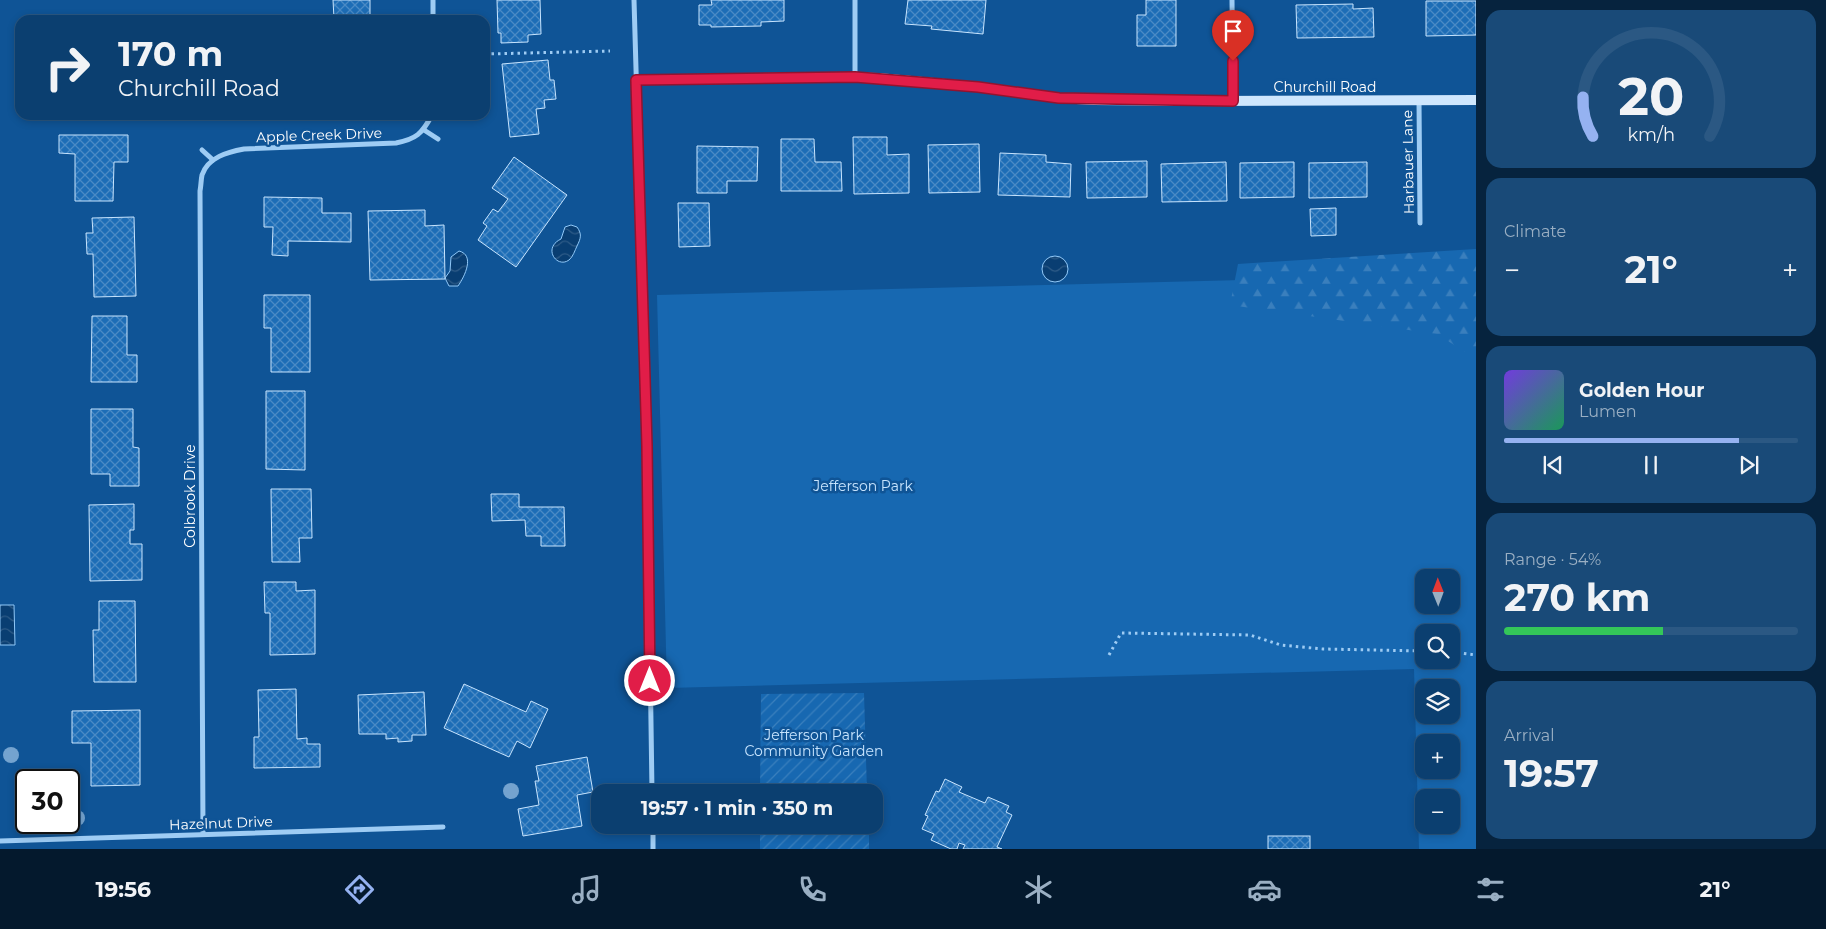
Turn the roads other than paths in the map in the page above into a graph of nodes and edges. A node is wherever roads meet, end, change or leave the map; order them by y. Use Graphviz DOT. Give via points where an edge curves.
graph roads {
  1 [pos="433,0"];
  2 [pos="634,0"];
  3 [pos="855,0"];
  4 [pos="1232,0"];
  5 [pos="433,15"];
  6 [pos="855,77"];
  7 [pos="636,80"];
  8 [pos="1419,100"];
  9 [pos="1476,100"];
  10 [pos="1233,101"];
  11 [pos="429,120"];
  12 [pos="424,130"];
  13 [pos="438,139"];
  14 [pos="202,150"];
  15 [pos="213,160"];
  16 [pos="1420,224"];
  17 [pos="652,784"];
  18 [pos="443,828"];
  19 [pos="203,834"];
  20 [pos="653,834"];
  21 [pos="0,841"];
  22 [pos="654,849"];
  1 -- 5 [label="street"];
  2 -- 7 [label="street"];
  3 -- 6 [label="street"];
  4 -- 10 [label="street"];
  6 -- 7 [label="street, Churchill Road"];
  6 -- 10 [label="street, Churchill Road" via="978,87 1059,98"];
  7 -- 17 [label="street" via="647,446"];
  8 -- 9 [label="street, Churchill Road"];
  8 -- 10 [label="street, Churchill Road"];
  8 -- 16 [label="street, Harbauer Lane"];
  11 -- 12 [label="street"];
  12 -- 13 [label="street"];
  12 -- 15 [label="street, Apple Creek Drive" via="412,140 396,143 244,149 226,152"];
  14 -- 15 [label="street"];
  15 -- 19 [label="street, Colbrook Drive" via="202,174 200,191"];
  18 -- 19 [label="street, Hazelnut Drive"];
  19 -- 21 [label="street, Hazelnut Drive"];
  20 -- 22 [label="street"];
}
